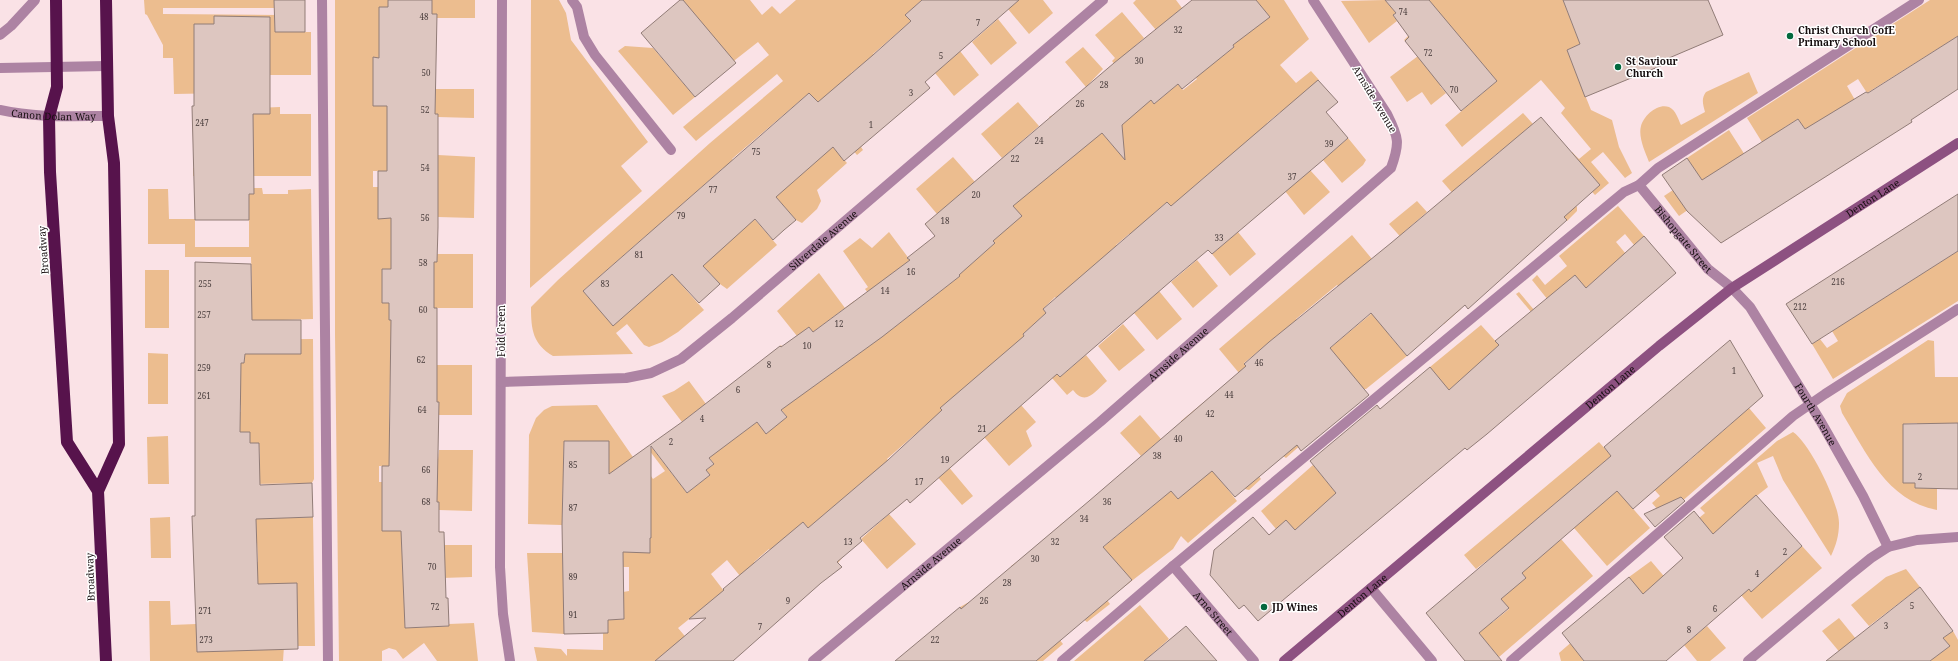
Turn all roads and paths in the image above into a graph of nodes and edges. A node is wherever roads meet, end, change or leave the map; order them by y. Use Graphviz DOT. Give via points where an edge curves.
graph roads {
  1 [pos="35,0"];
  2 [pos="56,0"];
  3 [pos="106,0"];
  4 [pos="322,0"];
  5 [pos="502,0"];
  6 [pos="572,0"];
  7 [pos="1103,0"];
  8 [pos="1313,0"];
  9 [pos="1920,0"];
  10 [pos="0,34"];
  11 [pos="107,66"];
  12 [pos="57,67"];
  13 [pos="0,68"];
  14 [pos="0,110"];
  15 [pos="108,116"];
  16 [pos="49,117"];
  17 [pos="1958,143"];
  18 [pos="671,150"];
  19 [pos="1639,185"];
  20 [pos="1732,288"];
  21 [pos="1958,309"];
  22 [pos="501,382"];
  23 [pos="1810,405"];
  24 [pos="98,491"];
  25 [pos="1958,538"];
  26 [pos="1888,547"];
  27 [pos="1173,566"];
  28 [pos="1371,588"];
  29 [pos="106,661"];
  30 [pos="328,661"];
  31 [pos="510,661"];
  32 [pos="813,661"];
  33 [pos="1062,661"];
  34 [pos="1254,661"];
  35 [pos="1284,661"];
  36 [pos="1432,661"];
  37 [pos="1511,661"];
  38 [pos="1748,661"];
  1 -- 10 [label="street"];
  2 -- 12 [label="highway, Broadway"];
  3 -- 11 [label="highway, Broadway"];
  4 -- 30 [label="street"];
  5 -- 22 [label="street, Fold Green"];
  6 -- 18 [label="street" via="577,7 584,37 595,55"];
  7 -- 22 [label="street, Silverdale Avenue" via="721,328 681,359 651,373 626,378"];
  8 -- 32 [label="street, Arnside Avenue" via="1387,114 1397,134 1397,151 1391,168 1100,422"];
  9 -- 19 [label="street" via="1658,168"];
  11 -- 12 [label="street"];
  11 -- 15 [label="highway, Broadway"];
  12 -- 13 [label="street"];
  12 -- 16 [label="highway, Broadway" via="57,87"];
  14 -- 16 [label="street, Canon Dolan Way"];
  15 -- 16 [label="street, Canon Dolan Way"];
  15 -- 24 [label="highway, Broadway" via="114,163 119,444"];
  16 -- 24 [label="highway, Broadway" via="50,172 67,442"];
  17 -- 20 [label="street, Denton Lane"];
  19 -- 20 [label="street, Bishopgate Street" via="1708,269"];
  19 -- 27 [label="street" via="1624,192"];
  20 -- 23 [label="street, Fourth Avenue" via="1750,307"];
  20 -- 28 [label="street, Denton Lane" via="1658,346"];
  21 -- 23 [label="street"];
  22 -- 31 [label="street, Fold Green" via="500,567"];
  23 -- 26 [label="street, Fourth Avenue" via="1863,496"];
  23 -- 37 [label="street" via="1793,416"];
  24 -- 29 [label="highway, Broadway"];
  25 -- 26 [label="street" via="1917,540"];
  26 -- 38 [label="street" via="1870,558"];
  27 -- 33 [label="street"];
  27 -- 34 [label="street, Arne Street"];
  28 -- 35 [label="street, Denton Lane"];
  28 -- 36 [label="street"];
}
